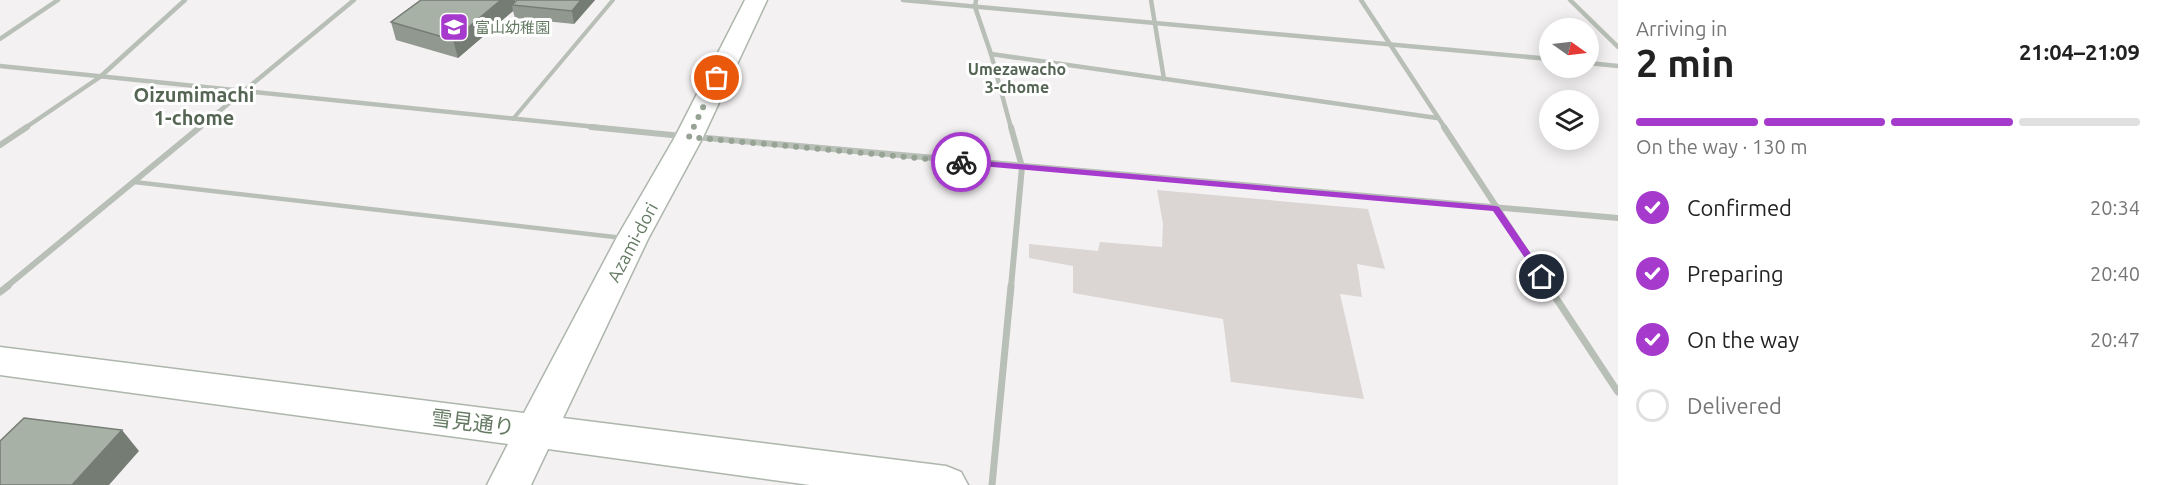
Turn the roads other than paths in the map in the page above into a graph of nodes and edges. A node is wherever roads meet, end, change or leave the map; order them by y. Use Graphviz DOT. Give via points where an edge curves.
graph roads {
  1 [pos="58,0"];
  2 [pos="185,0"];
  3 [pos="354,0"];
  4 [pos="613,0"];
  5 [pos="756,0"];
  6 [pos="903,0"];
  7 [pos="1151,0"];
  8 [pos="1361,0"];
  9 [pos="1570,0"];
  10 [pos="976,4"];
  11 [pos="1156,23"];
  12 [pos="0,39"];
  13 [pos="1390,44"];
  14 [pos="1618,46"];
  15 [pos="991,54"];
  16 [pos="1539,58"];
  17 [pos="1599,64"];
  18 [pos="0,66"];
  19 [pos="1618,66"];
  20 [pos="100,76"];
  21 [pos="1164,79"];
  22 [pos="244,91"];
  23 [pos="1437,118"];
  24 [pos="513,119"];
  25 [pos="689,137"];
  26 [pos="0,146"];
  27 [pos="1022,167"];
  28 [pos="133,182"];
  29 [pos="1496,209"];
  30 [pos="1618,218"];
  31 [pos="632,238"];
  32 [pos="0,292"];
  33 [pos="0,361"];
  34 [pos="1618,392"];
  35 [pos="537,430"];
  36 [pos="509,485"];
  37 [pos="946,485"];
  38 [pos="992,485"];
  1 -- 12 [label="street"];
  2 -- 20 [label="street"];
  3 -- 22 [label="street"];
  4 -- 24 [label="lane"];
  5 -- 25 [label="street, Azami-dori"];
  6 -- 10 [label="street"];
  7 -- 11 [label="street"];
  8 -- 13 [label="street"];
  9 -- 14 [label="street"];
  10 -- 11 [label="street"];
  10 -- 15 [label="street"];
  11 -- 13 [label="street"];
  11 -- 21 [label="street"];
  13 -- 16 [label="street"];
  13 -- 23 [label="street"];
  15 -- 21 [label="street"];
  15 -- 27 [label="street"];
  17 -- 19 [label="street"];
  18 -- 20 [label="street"];
  20 -- 22 [label="street"];
  20 -- 26 [label="street"];
  21 -- 23 [label="street"];
  22 -- 24 [label="street"];
  22 -- 28 [label="street"];
  23 -- 29 [label="street"];
  24 -- 25 [label="street"];
  25 -- 27 [label="street"];
  25 -- 31 [label="street, Azami-dori"];
  27 -- 29 [label="street"];
  27 -- 38 [label="street"];
  28 -- 31 [label="lane"];
  28 -- 32 [label="street"];
  29 -- 30 [label="street"];
  29 -- 34 [label="street"];
  31 -- 35 [label="street, Azami-dori"];
  33 -- 35 [label="street, 雪見通り"];
  35 -- 36 [label="street, Azami-dori"];
  35 -- 37 [label="street, 雪見通り"];
}
